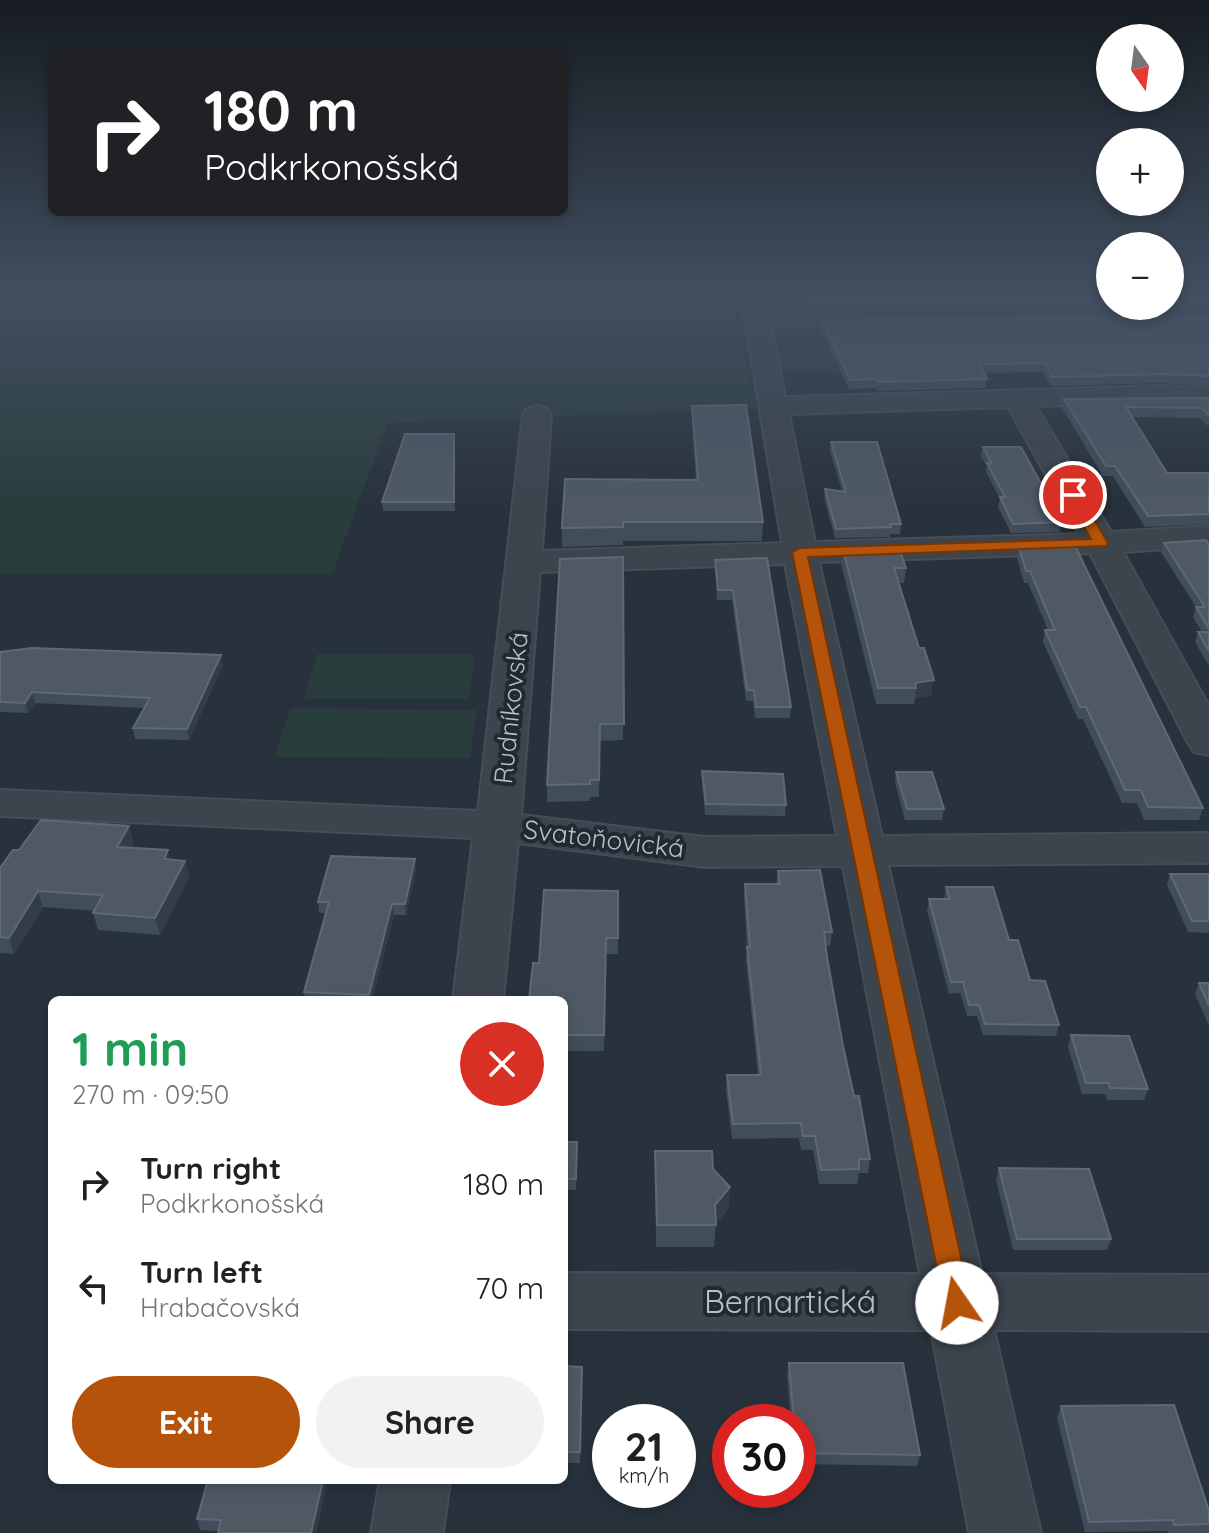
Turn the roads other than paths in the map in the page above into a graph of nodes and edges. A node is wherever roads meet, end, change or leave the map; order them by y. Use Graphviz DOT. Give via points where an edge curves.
graph roads {
  1 [pos="767,363"];
  2 [pos="1209,396"];
  3 [pos="1017,398"];
  4 [pos="775,406"];
  5 [pos="537,415"];
  6 [pos="1209,536"];
  7 [pos="1101,543"];
  8 [pos="800,552"];
  9 [pos="526,562"];
  10 [pos="1209,743"];
  11 [pos="0,803"];
  12 [pos="497,826"];
  13 [pos="1209,848"];
  14 [pos="863,850"];
  15 [pos="478,996"];
  16 [pos="568,1301"];
  17 [pos="957,1303"];
  18 [pos="1209,1303"];
  19 [pos="414,1484"];
  20 [pos="407,1533"];
  21 [pos="1005,1533"];
  1 -- 4 [label="street"];
  2 -- 3 [label="street"];
  3 -- 4 [label="street"];
  3 -- 7 [label="street"];
  4 -- 8 [label="street"];
  5 -- 9 [label="street, Rudníkovská"];
  6 -- 7 [label="street"];
  7 -- 8 [label="street"];
  7 -- 10 [label="street"];
  8 -- 9 [label="street"];
  8 -- 14 [label="street"];
  9 -- 12 [label="street, Rudníkovská"];
  11 -- 12 [label="street, Svatoňovická"];
  12 -- 14 [label="street, Svatoňovická" via="705,852"];
  12 -- 15 [label="street, Rudníkovská"];
  13 -- 14 [label="street, Svatoňovická"];
  14 -- 17 [label="street"];
  16 -- 17 [label="street, Bernartická"];
  17 -- 18 [label="street, Bernartická"];
  17 -- 21 [label="street"];
  19 -- 20 [label="street"];
}
